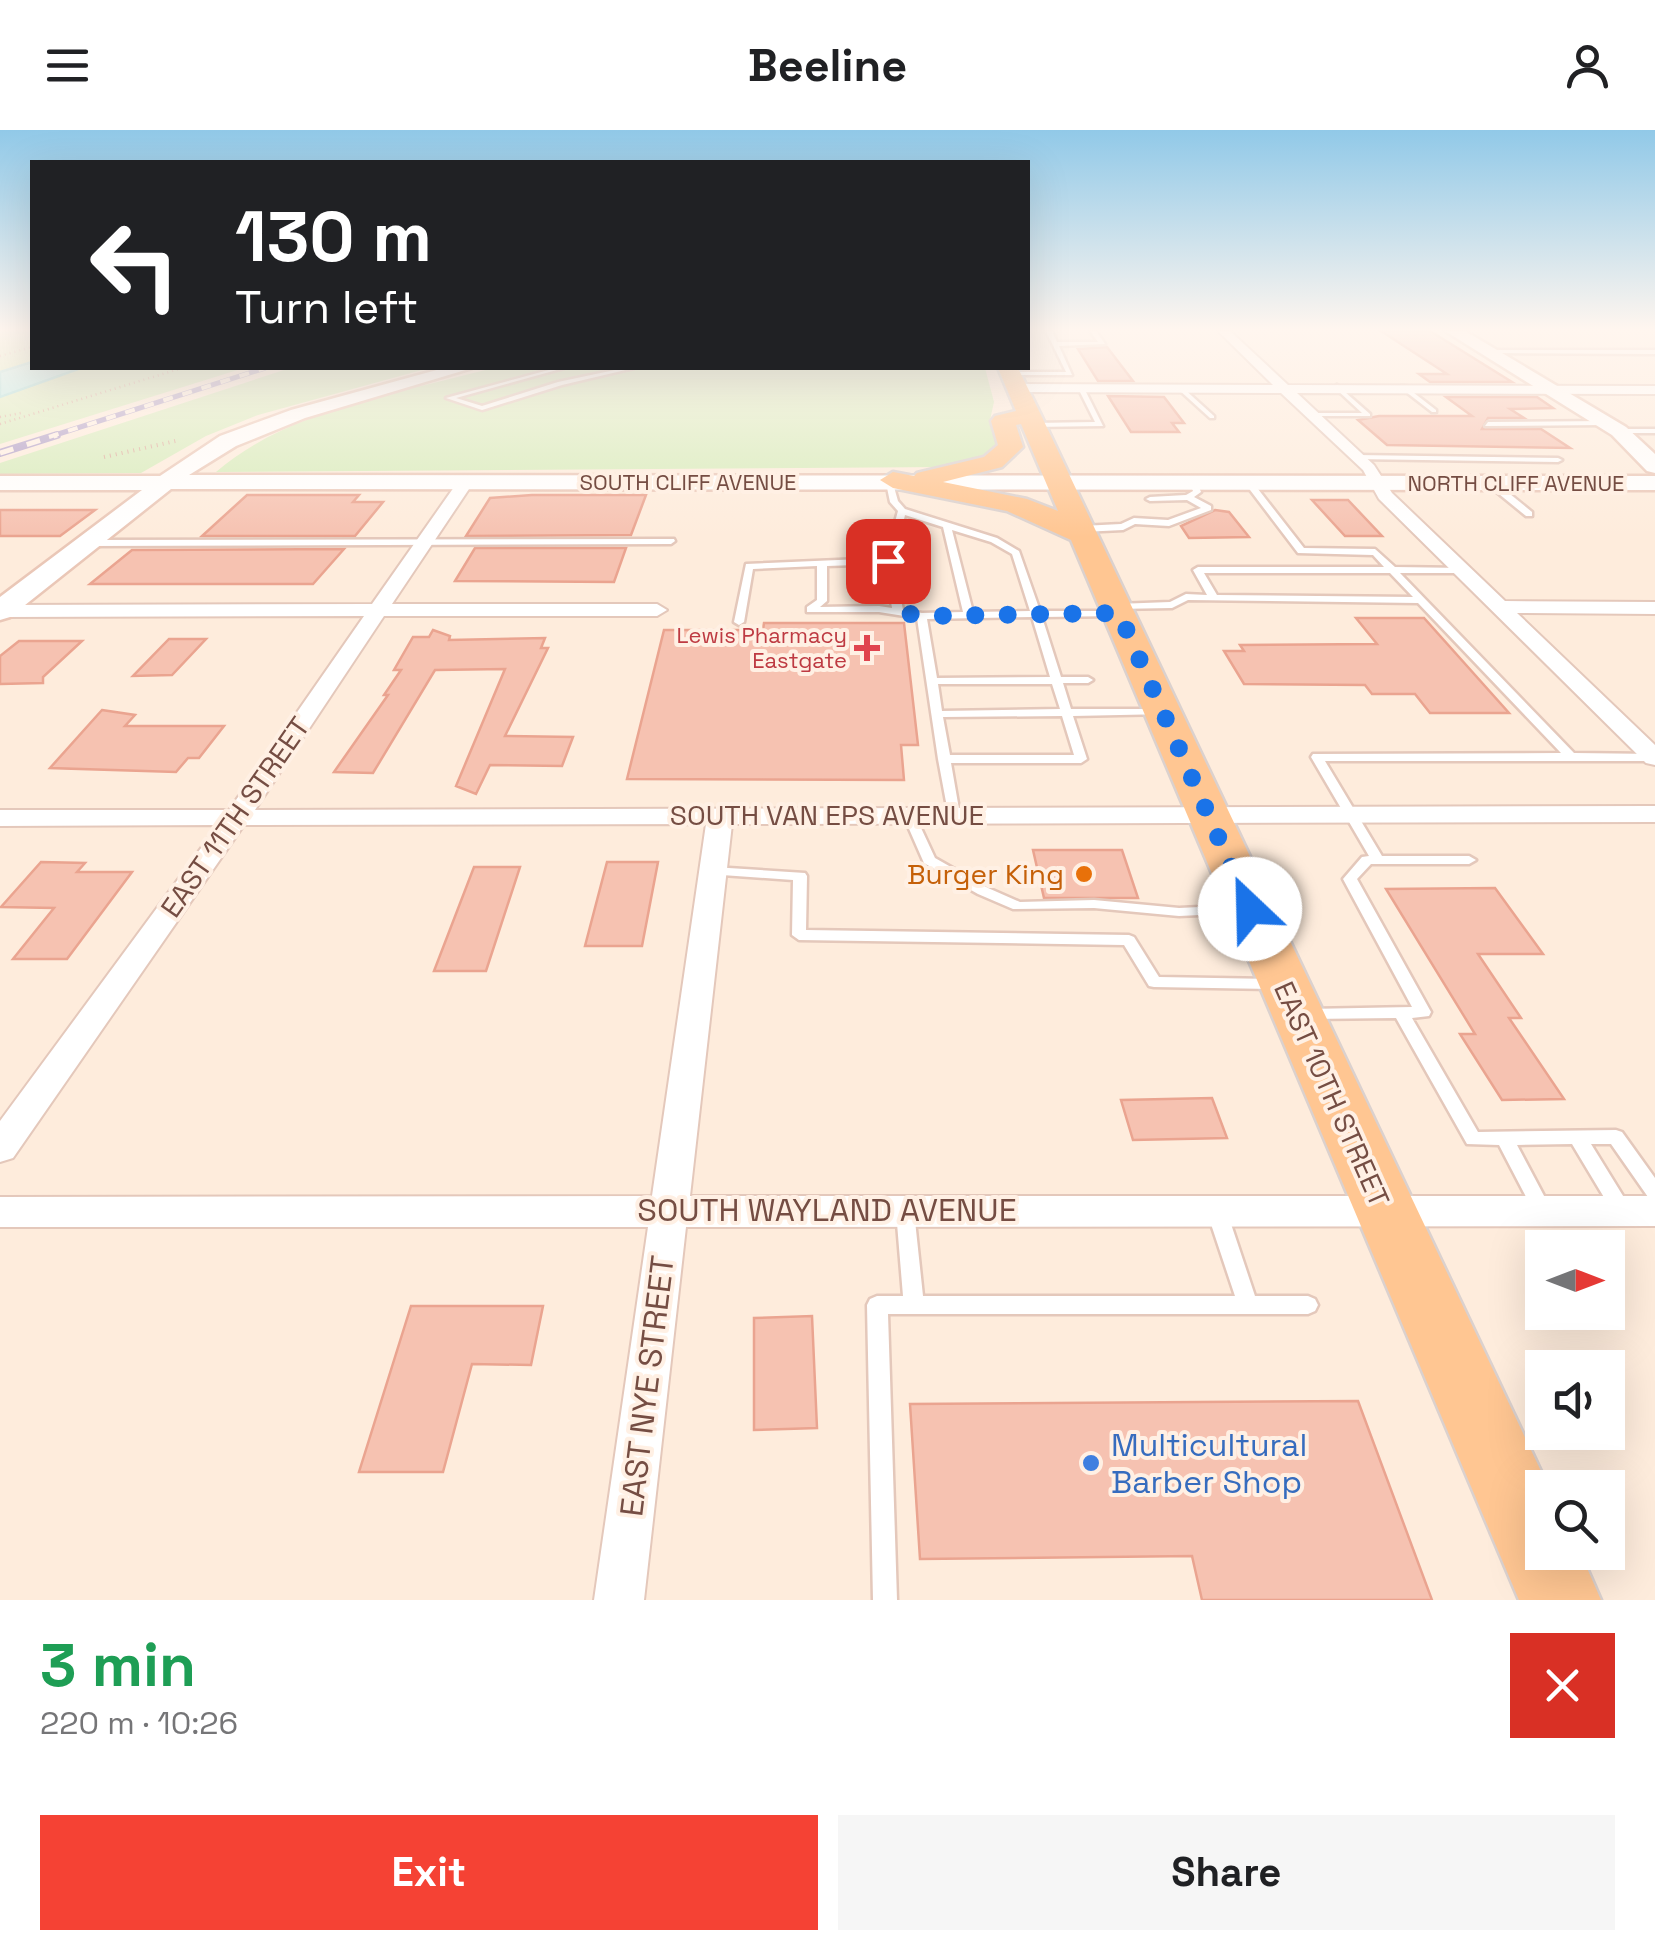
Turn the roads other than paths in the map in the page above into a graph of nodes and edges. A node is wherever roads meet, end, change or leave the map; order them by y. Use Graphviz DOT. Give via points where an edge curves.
graph roads {
  1 [pos="355,400"];
  2 [pos="454,400"];
  3 [pos="508,400"];
  4 [pos="1023,400"];
  5 [pos="1087,400"];
  6 [pos="1192,400"];
  7 [pos="1297,400"];
  8 [pos="1351,400"];
  9 [pos="1419,400"];
  10 [pos="1567,400"];
  11 [pos="1434,411"];
  12 [pos="1313,415"];
  13 [pos="1212,418"];
  14 [pos="1032,420"];
  15 [pos="1488,424"];
  16 [pos="1612,427"];
  17 [pos="1655,432"];
  18 [pos="1357,457"];
  19 [pos="1558,460"];
  20 [pos="1655,466"];
  21 [pos="898,480"];
  22 [pos="1060,480"];
  23 [pos="1248,482"];
  24 [pos="1376,482"];
  25 [pos="0,483"];
  26 [pos="164,483"];
  27 [pos="466,483"];
  28 [pos="1491,483"];
  29 [pos="1536,483"];
  30 [pos="1655,483"];
  31 [pos="1190,490"];
  32 [pos="1150,498"];
  33 [pos="1174,503"];
  34 [pos="1128,510"];
  35 [pos="902,511"];
  36 [pos="1148,514"];
  37 [pos="1529,514"];
  38 [pos="1134,520"];
  39 [pos="947,526"];
  40 [pos="1084,533"];
  41 [pos="425,542"];
  42 [pos="671,542"];
  43 [pos="88,543"];
  44 [pos="1301,551"];
  45 [pos="888,561"];
  46 [pos="822,564"];
  47 [pos="1461,570"];
  48 [pos="1316,571"];
  49 [pos="1393,571"];
  50 [pos="1214,598"];
  51 [pos="1420,600"];
  52 [pos="1500,607"];
  53 [pos="1655,608"];
  54 [pos="379,610"];
  55 [pos="657,610"];
  56 [pos="1118,610"];
  57 [pos="0,611"];
  58 [pos="898,612"];
  59 [pos="1036,614"];
  60 [pos="969,615"];
  61 [pos="922,616"];
  62 [pos="738,622"];
  63 [pos="1056,680"];
  64 [pos="1088,680"];
  65 [pos="932,681"];
  66 [pos="1065,712"];
  67 [pos="1164,712"];
  68 [pos="937,714"];
  69 [pos="1570,758"];
  70 [pos="1654,758"];
  71 [pos="944,760"];
  72 [pos="1209,814"];
  73 [pos="1350,814"];
  74 [pos="1655,814"];
  75 [pos="720,815"];
  76 [pos="909,815"];
  77 [pos="954,815"];
  78 [pos="237,816"];
  79 [pos="0,818"];
  80 [pos="1378,860"];
  81 [pos="1469,860"];
  82 [pos="713,871"];
  83 [pos="1250,909"];
  84 [pos="1290,999"];
  85 [pos="1401,1012"];
  86 [pos="1577,1138"];
  87 [pos="1504,1139"];
  88 [pos="0,1148"];
  89 [pos="1644,1205"];
  90 [pos="670,1210"];
  91 [pos="904,1210"];
  92 [pos="1217,1211"];
  93 [pos="0,1212"];
  94 [pos="1384,1212"];
  95 [pos="1543,1212"];
  96 [pos="914,1305"];
  97 [pos="1248,1305"];
  98 [pos="1308,1305"];
  99 [pos="619,1600"];
  100 [pos="884,1600"];
  101 [pos="1560,1600"];
  1 -- 26 [label="main road" via="261,427 208,451"];
  2 -- 3 [label="lane" via="482,408"];
  4 -- 14 [label="main road, EAST 10TH STREET"];
  5 -- 14 [label="lane" via="1100,424"];
  6 -- 13 [label="lane"];
  7 -- 12 [label="street"];
  8 -- 12 [label="lane" via="1368,414"];
  9 -- 11 [label="lane"];
  10 -- 16 [label="main road"];
  12 -- 18 [label="street"];
  14 -- 21 [label="main road" via="1003,421 1011,447 993,462"];
  14 -- 22 [label="main road, EAST 10TH STREET"];
  15 -- 16 [label="lane"];
  16 -- 17 [label="lane"];
  16 -- 20 [label="main road"];
  16 -- 29 [label="main road" via="1622,463 1610,476"];
  18 -- 19 [label="lane"];
  18 -- 24 [label="street"];
  21 -- 22 [label="main road, SOUTH CLIFF AVENUE"];
  21 -- 27 [label="main road, SOUTH CLIFF AVENUE"];
  21 -- 35 [label="lane" via="894,502"];
  21 -- 40 [label="main road" via="1005,500"];
  22 -- 31 [label="main road, SOUTH CLIFF AVENUE"];
  22 -- 40 [label="main road, EAST 10TH STREET"];
  23 -- 24 [label="main road, SOUTH CLIFF AVENUE"];
  23 -- 31 [label="main road, SOUTH CLIFF AVENUE"];
  23 -- 44 [label="lane"];
  24 -- 28 [label="main road, NORTH CLIFF AVENUE"];
  24 -- 47 [label="street"];
  25 -- 26 [label="main road, SOUTH CLIFF AVENUE"];
  26 -- 27 [label="main road, SOUTH CLIFF AVENUE"];
  26 -- 43 [label="main road"];
  27 -- 41 [label="street, EAST 11TH STREET"];
  28 -- 29 [label="main road, NORTH CLIFF AVENUE"];
  28 -- 37 [label="lane"];
  29 -- 30 [label="main road, NORTH CLIFF AVENUE"];
  31 -- 32 [label="lane"];
  31 -- 33 [label="lane"];
  31 -- 38 [label="lane" via="1208,508 1169,523"];
  34 -- 38 [label="lane"];
  35 -- 39 [label="lane"];
  35 -- 45 [label="lane"];
  36 -- 38 [label="lane"];
  38 -- 40 [label="lane"];
  39 -- 59 [label="lane" via="1016,553"];
  39 -- 60 [label="lane"];
  40 -- 56 [label="main road, EAST 10TH STREET"];
  41 -- 42 [label="lane"];
  41 -- 43 [label="lane"];
  41 -- 54 [label="street, EAST 11TH STREET"];
  43 -- 57 [label="main road"];
  44 -- 48 [label="lane"];
  44 -- 49 [label="lane" via="1376,552"];
  45 -- 46 [label="lane"];
  45 -- 58 [label="lane"];
  46 -- 58 [label="lane" via="822,601 810,610"];
  46 -- 62 [label="lane" via="750,566"];
  47 -- 49 [label="lane"];
  47 -- 52 [label="street"];
  48 -- 49 [label="lane"];
  48 -- 50 [label="lane" via="1198,570"];
  49 -- 51 [label="lane"];
  50 -- 51 [label="lane"];
  50 -- 56 [label="lane"];
  51 -- 69 [label="lane"];
  52 -- 53 [label="street"];
  52 -- 70 [label="street"];
  54 -- 55 [label="street"];
  54 -- 57 [label="street"];
  54 -- 78 [label="street, EAST 11TH STREET"];
  56 -- 59 [label="lane"];
  56 -- 67 [label="main road, EAST 10TH STREET"];
  58 -- 61 [label="lane"];
  59 -- 60 [label="lane"];
  59 -- 63 [label="lane"];
  60 -- 61 [label="lane"];
  61 -- 65 [label="lane"];
  63 -- 64 [label="lane"];
  63 -- 65 [label="lane"];
  63 -- 66 [label="lane"];
  65 -- 68 [label="lane"];
  66 -- 67 [label="lane"];
  66 -- 68 [label="lane"];
  66 -- 71 [label="lane" via="1081,758"];
  67 -- 72 [label="main road, EAST 10TH STREET"];
  68 -- 71 [label="lane"];
  69 -- 70 [label="lane"];
  69 -- 73 [label="lane" via="1317,758"];
  71 -- 77 [label="lane"];
  72 -- 73 [label="street, SOUTH VAN EPS AVENUE"];
  72 -- 77 [label="street, SOUTH VAN EPS AVENUE"];
  72 -- 83 [label="main road, EAST 10TH STREET"];
  73 -- 74 [label="street, SOUTH VAN EPS AVENUE"];
  73 -- 80 [label="lane"];
  75 -- 76 [label="street, SOUTH VAN EPS AVENUE"];
  75 -- 78 [label="street, SOUTH VAN EPS AVENUE"];
  75 -- 82 [label="street, EAST NYE STREET"];
  76 -- 77 [label="street, SOUTH VAN EPS AVENUE"];
  76 -- 83 [label="lane" via="930,860 1018,906"];
  78 -- 79 [label="street, SOUTH VAN EPS AVENUE"];
  78 -- 88 [label="street, EAST 11TH STREET"];
  80 -- 81 [label="lane"];
  80 -- 85 [label="lane" via="1367,860 1350,879 1423,1012"];
  82 -- 84 [label="lane" via="800,876 798,935 1129,940 1154,982"];
  82 -- 90 [label="street, EAST NYE STREET"];
  83 -- 84 [label="main road, EAST 10TH STREET"];
  84 -- 85 [label="lane"];
  84 -- 94 [label="main road, EAST 10TH STREET"];
  85 -- 87 [label="lane" via="1473,1140"];
  86 -- 87 [label="lane"];
  86 -- 89 [label="lane"];
  86 -- 89 [label="lane" via="1616,1138"];
  87 -- 95 [label="lane"];
  89 -- 95 [label="street, SOUTH WAYLAND AVENUE"];
  90 -- 91 [label="street, SOUTH WAYLAND AVENUE"];
  90 -- 93 [label="street, SOUTH WAYLAND AVENUE"];
  90 -- 99 [label="street, EAST NYE STREET"];
  91 -- 92 [label="street, SOUTH WAYLAND AVENUE"];
  91 -- 96 [label="lane"];
  92 -- 94 [label="street, SOUTH WAYLAND AVENUE"];
  92 -- 97 [label="lane"];
  94 -- 95 [label="street, SOUTH WAYLAND AVENUE"];
  94 -- 101 [label="main road, EAST 10TH STREET"];
  96 -- 97 [label="lane"];
  96 -- 100 [label="lane" via="878,1305"];
  97 -- 98 [label="lane"];
}
